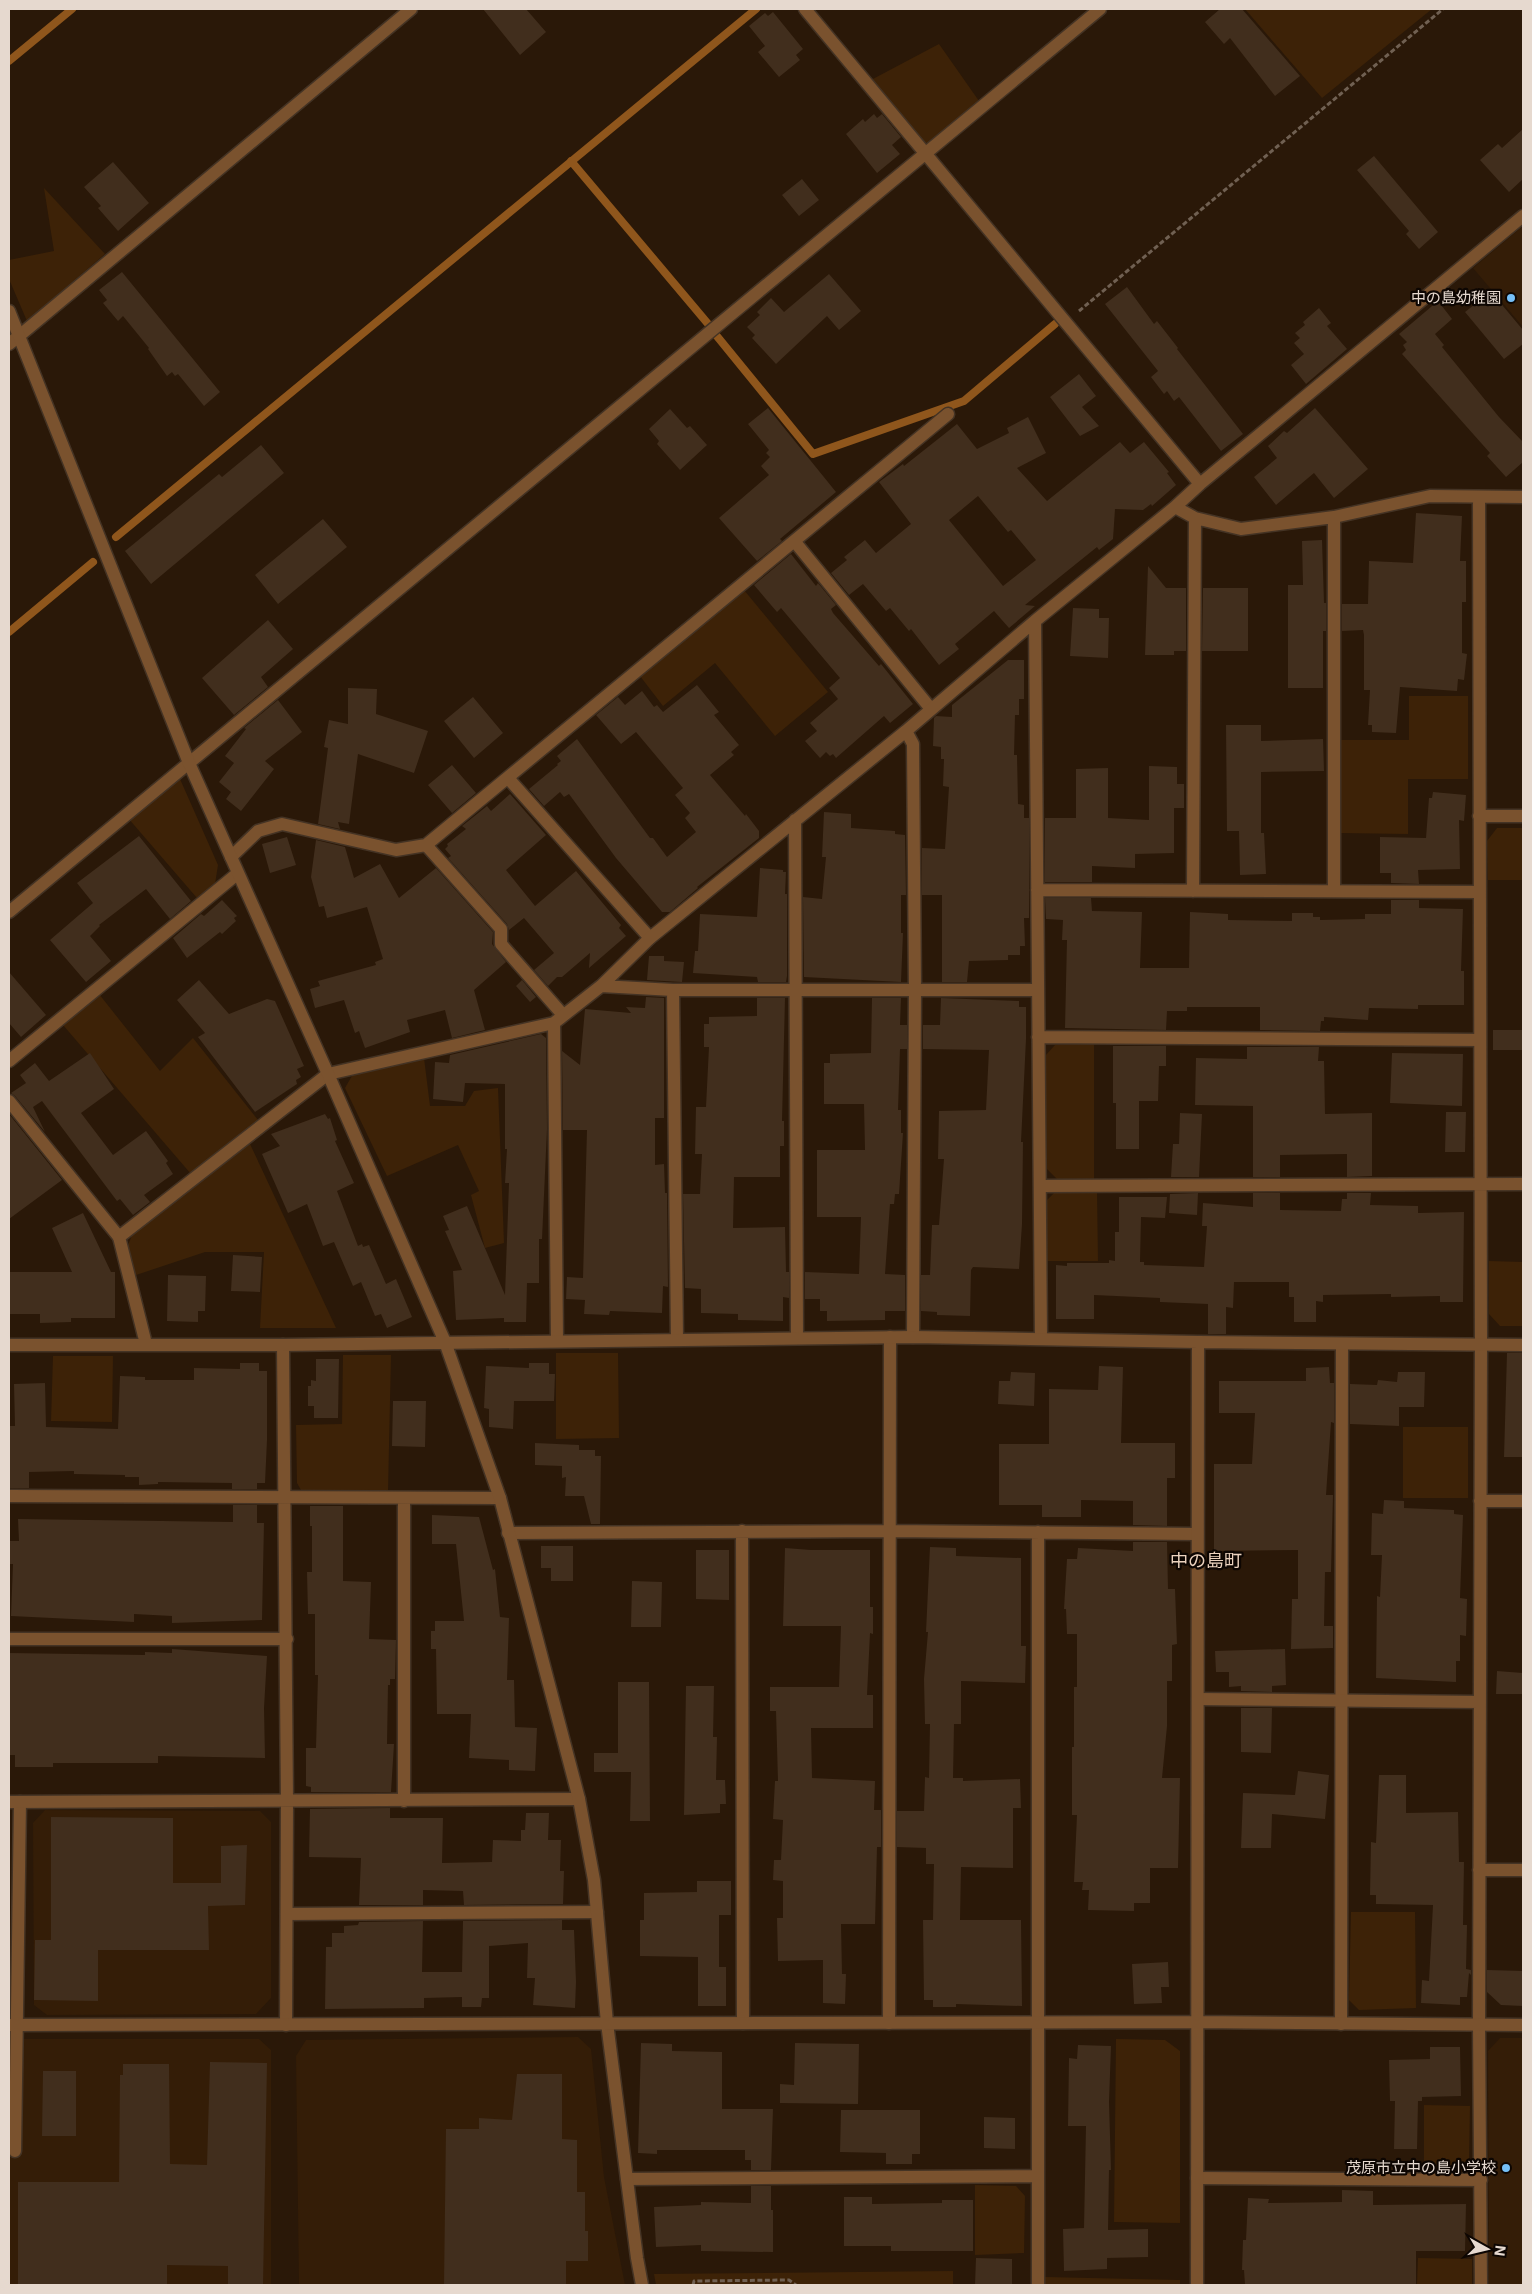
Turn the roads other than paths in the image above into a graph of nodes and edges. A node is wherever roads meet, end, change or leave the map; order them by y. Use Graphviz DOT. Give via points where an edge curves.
graph roads {
  1 [pos="411,9"];
  2 [pos="805,9"];
  3 [pos="1100,9"];
  4 [pos="924,154"];
  5 [pos="1523,216"];
  6 [pos="9,311"];
  7 [pos="19,336"];
  8 [pos="9,344"];
  9 [pos="948,414"];
  10 [pos="1200,484"];
  11 [pos="1523,497"];
  12 [pos="1479,498"];
  13 [pos="1175,507"];
  14 [pos="1334,517"];
  15 [pos="1195,518"];
  16 [pos="795,542"];
  17 [pos="1034,621"];
  18 [pos="931,709"];
  19 [pos="906,731"];
  20 [pos="189,762"];
  21 [pos="508,778"];
  22 [pos="1478,816"];
  23 [pos="1523,816"];
  24 [pos="795,820"];
  25 [pos="426,845"];
  26 [pos="231,857"];
  27 [pos="237,874"];
  28 [pos="1037,890"];
  29 [pos="1334,890"];
  30 [pos="1193,891"];
  31 [pos="1480,892"];
  32 [pos="9,912"];
  33 [pos="650,938"];
  34 [pos="601,986"];
  35 [pos="673,990"];
  36 [pos="796,990"];
  37 [pos="915,990"];
  38 [pos="1038,990"];
  39 [pos="559,1019"];
  40 [pos="1038,1037"];
  41 [pos="1480,1040"];
  42 [pos="9,1061"];
  43 [pos="328,1074"];
  44 [pos="9,1101"];
  45 [pos="1480,1184"];
  46 [pos="1523,1184"];
  47 [pos="1040,1186"];
  48 [pos="120,1237"];
  49 [pos="890,1337"];
  50 [pos="913,1337"];
  51 [pos="797,1338"];
  52 [pos="1041,1338"];
  53 [pos="677,1339"];
  54 [pos="557,1340"];
  55 [pos="445,1342"];
  56 [pos="1198,1342"];
  57 [pos="146,1344"];
  58 [pos="283,1344"];
  59 [pos="1342,1344"];
  60 [pos="9,1345"];
  61 [pos="1481,1345"];
  62 [pos="1523,1345"];
  63 [pos="9,1496"];
  64 [pos="286,1497"];
  65 [pos="404,1498"];
  66 [pos="500,1498"];
  67 [pos="1480,1501"];
  68 [pos="1523,1501"];
  69 [pos="742,1531"];
  70 [pos="890,1531"];
  71 [pos="1038,1532"];
  72 [pos="508,1533"];
  73 [pos="1197,1534"];
  74 [pos="9,1639"];
  75 [pos="286,1639"];
  76 [pos="1198,1699"];
  77 [pos="1341,1700"];
  78 [pos="1479,1702"];
  79 [pos="579,1799"];
  80 [pos="404,1801"];
  81 [pos="15,1802"];
  82 [pos="287,1802"];
  83 [pos="1479,1870"];
  84 [pos="1523,1870"];
  85 [pos="597,1912"];
  86 [pos="287,1914"];
  87 [pos="1037,2022"];
  88 [pos="1197,2022"];
  89 [pos="607,2023"];
  90 [pos="743,2023"];
  91 [pos="889,2023"];
  92 [pos="286,2024"];
  93 [pos="1341,2024"];
  94 [pos="13,2025"];
  95 [pos="1478,2025"];
  96 [pos="1523,2025"];
  97 [pos="16,2152"];
  98 [pos="1038,2176"];
  99 [pos="1197,2178"];
  100 [pos="627,2179"];
  101 [pos="1481,2180"];
  102 [pos="642,2285"];
  103 [pos="1038,2285"];
  104 [pos="1197,2285"];
  105 [pos="1481,2285"];
  1 -- 7 [label="street"];
  2 -- 4 [label="street"];
  3 -- 4 [label="street"];
  4 -- 10 [label="street"];
  4 -- 20 [label="street"];
  5 -- 10 [label="street"];
  6 -- 7 [label="street"];
  7 -- 8 [label="street"];
  7 -- 20 [label="street"];
  9 -- 16 [label="street"];
  10 -- 13 [label="street"];
  11 -- 12 [label="street"];
  12 -- 14 [label="street" via="1430,496"];
  12 -- 22 [label="street"];
  13 -- 15 [label="street"];
  13 -- 17 [label="street"];
  14 -- 15 [label="street" via="1241,529"];
  14 -- 29 [label="street"];
  15 -- 30 [label="street"];
  16 -- 18 [label="street"];
  16 -- 21 [label="street"];
  17 -- 18 [label="street"];
  17 -- 28 [label="street"];
  18 -- 19 [label="street"];
  19 -- 24 [label="street"];
  19 -- 37 [label="street" via="913,744"];
  20 -- 26 [label="street"];
  20 -- 32 [label="street"];
  21 -- 25 [label="street"];
  21 -- 33 [label="street"];
  22 -- 23 [label="street"];
  22 -- 31 [label="street"];
  24 -- 33 [label="street"];
  24 -- 36 [label="street"];
  25 -- 26 [label="street" via="396,850 282,824 258,831"];
  25 -- 39 [label="street" via="501,929 501,944"];
  26 -- 27 [label="street"];
  27 -- 42 [label="street"];
  27 -- 43 [label="street"];
  28 -- 30 [label="street"];
  28 -- 38 [label="street"];
  29 -- 30 [label="street"];
  29 -- 31 [label="street"];
  31 -- 41 [label="street"];
  33 -- 34 [label="street"];
  34 -- 35 [label="street"];
  34 -- 39 [label="street"];
  35 -- 36 [label="street"];
  35 -- 53 [label="street"];
  36 -- 37 [label="street"];
  36 -- 51 [label="street"];
  37 -- 38 [label="street"];
  37 -- 50 [label="street"];
  38 -- 40 [label="street"];
  39 -- 43 [label="street"];
  39 -- 54 [label="street"];
  40 -- 41 [label="street"];
  40 -- 47 [label="street"];
  41 -- 45 [label="street"];
  43 -- 48 [label="street"];
  43 -- 55 [label="street"];
  44 -- 48 [label="street"];
  45 -- 46 [label="street"];
  45 -- 47 [label="street"];
  45 -- 61 [label="street"];
  47 -- 52 [label="street"];
  48 -- 57 [label="street"];
  49 -- 50 [label="street"];
  49 -- 51 [label="street"];
  49 -- 70 [label="street"];
  50 -- 52 [label="street"];
  51 -- 53 [label="street"];
  52 -- 56 [label="street"];
  53 -- 54 [label="street"];
  54 -- 55 [label="street"];
  55 -- 58 [label="street"];
  55 -- 66 [label="street"];
  56 -- 59 [label="street"];
  56 -- 73 [label="street"];
  57 -- 58 [label="street"];
  57 -- 60 [label="street"];
  58 -- 64 [label="street"];
  59 -- 61 [label="street"];
  59 -- 77 [label="street"];
  61 -- 62 [label="street"];
  61 -- 67 [label="street"];
  63 -- 64 [label="street"];
  64 -- 65 [label="street"];
  64 -- 75 [label="street"];
  65 -- 66 [label="street"];
  65 -- 80 [label="street"];
  66 -- 72 [label="street"];
  67 -- 68 [label="street"];
  67 -- 78 [label="street"];
  69 -- 70 [label="street"];
  69 -- 72 [label="street"];
  69 -- 90 [label="street"];
  70 -- 71 [label="street"];
  70 -- 91 [label="street"];
  71 -- 73 [label="street"];
  71 -- 87 [label="street"];
  72 -- 79 [label="street"];
  73 -- 76 [label="street"];
  74 -- 75 [label="street"];
  75 -- 82 [label="street"];
  76 -- 77 [label="street"];
  76 -- 88 [label="street"];
  77 -- 78 [label="street"];
  77 -- 93 [label="street"];
  78 -- 83 [label="street"];
  79 -- 80 [label="street"];
  79 -- 85 [label="street"];
  80 -- 82 [label="street"];
  81 -- 82 [label="street"];
  81 -- 94 [label="street"];
  82 -- 86 [label="street"];
  83 -- 84 [label="street"];
  83 -- 95 [label="street"];
  85 -- 86 [label="street"];
  85 -- 89 [label="street"];
  86 -- 92 [label="street"];
  87 -- 88 [label="street"];
  87 -- 91 [label="street"];
  87 -- 98 [label="street"];
  88 -- 93 [label="street"];
  88 -- 99 [label="street"];
  89 -- 90 [label="street"];
  89 -- 92 [label="street"];
  89 -- 100 [label="street"];
  90 -- 91 [label="street"];
  92 -- 94 [label="street"];
  93 -- 95 [label="street"];
  94 -- 97 [label="street"];
  95 -- 96 [label="street"];
  95 -- 101 [label="street"];
  98 -- 100 [label="street"];
  98 -- 103 [label="street"];
  99 -- 101 [label="street"];
  99 -- 104 [label="street"];
  100 -- 102 [label="street"];
  101 -- 105 [label="street"];
}
